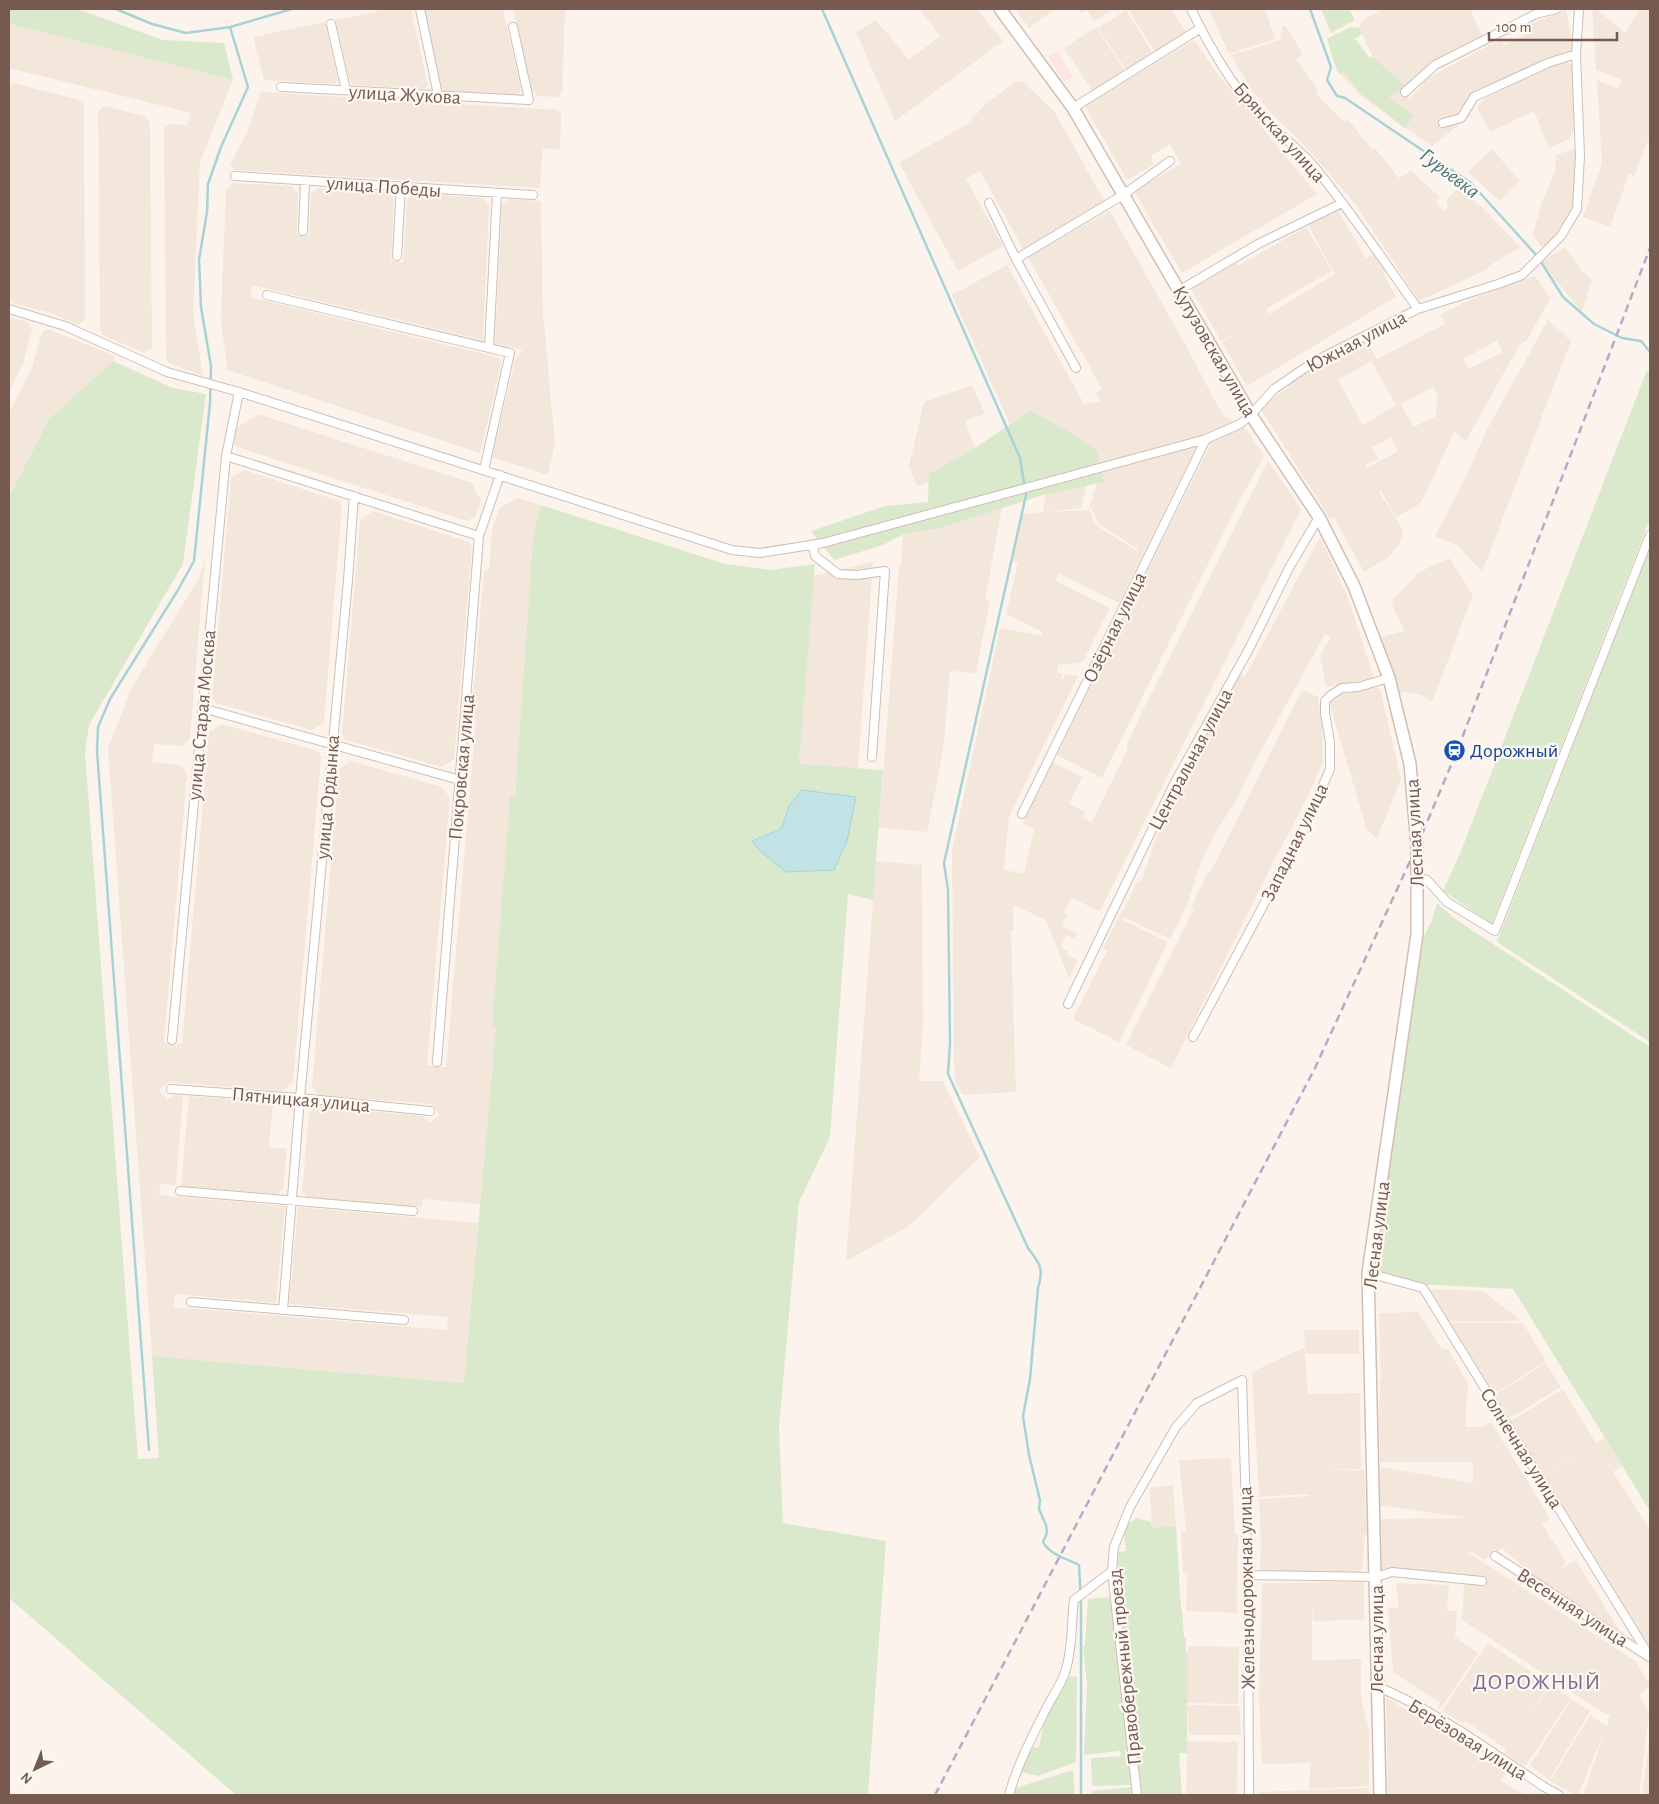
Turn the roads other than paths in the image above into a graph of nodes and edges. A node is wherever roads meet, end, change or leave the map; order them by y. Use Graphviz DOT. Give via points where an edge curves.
graph roads {
  1 [pos="420,9"];
  2 [pos="1000,9"];
  3 [pos="1191,9"];
  4 [pos="1556,9"];
  5 [pos="1579,9"];
  6 [pos="331,24"];
  7 [pos="513,27"];
  8 [pos="1200,28"];
  9 [pos="1576,54"];
  10 [pos="281,87"];
  11 [pos="346,90"];
  12 [pos="1405,92"];
  13 [pos="438,95"];
  14 [pos="1073,108"];
  15 [pos="1443,123"];
  16 [pos="1170,161"];
  17 [pos="235,176"];
  18 [pos="306,181"];
  19 [pos="401,187"];
  20 [pos="497,193"];
  21 [pos="533,195"];
  22 [pos="1122,195"];
  23 [pos="989,203"];
  24 [pos="1342,203"];
  25 [pos="303,231"];
  26 [pos="397,256"];
  27 [pos="1016,259"];
  28 [pos="1180,290"];
  29 [pos="267,295"];
  30 [pos="9,309"];
  31 [pos="1418,309"];
  32 [pos="488,348"];
  33 [pos="1076,368"];
  34 [pos="239,392"];
  35 [pos="1251,415"];
  36 [pos="1206,439"];
  37 [pos="226,456"];
  38 [pos="484,470"];
  39 [pos="500,475"];
  40 [pos="354,496"];
  41 [pos="1319,517"];
  42 [pos="1650,535"];
  43 [pos="479,536"];
  44 [pos="813,545"];
  45 [pos="1389,678"];
  46 [pos="202,708"];
  47 [pos="1396,709"];
  48 [pos="332,745"];
  49 [pos="872,757"];
  50 [pos="460,780"];
  51 [pos="1022,814"];
  52 [pos="1418,877"];
  53 [pos="1068,1004"];
  54 [pos="1193,1038"];
  55 [pos="172,1040"];
  56 [pos="437,1062"];
  57 [pos="171,1089"];
  58 [pos="300,1098"];
  59 [pos="430,1111"];
  60 [pos="180,1191"];
  61 [pos="292,1200"];
  62 [pos="414,1211"];
  63 [pos="1368,1272"];
  64 [pos="191,1302"];
  65 [pos="283,1310"];
  66 [pos="404,1320"];
  67 [pos="1242,1380"];
  68 [pos="1495,1556"];
  69 [pos="1112,1571"];
  70 [pos="1248,1575"];
  71 [pos="1376,1577"];
  72 [pos="1482,1581"];
  73 [pos="1650,1658"];
  74 [pos="1376,1686"];
  75 [pos="1009,1795"];
  76 [pos="1137,1795"];
  77 [pos="1249,1795"];
  78 [pos="1380,1795"];
  79 [pos="1559,1795"];
  1 -- 13 [label="street"];
  2 -- 14 [label="street, Кутузовская улица"];
  3 -- 8 [label="street, Брянская улица"];
  4 -- 12 [label="street" via="1536,14 1435,65"];
  5 -- 9 [label="street, Южная улица"];
  6 -- 11 [label="street"];
  7 -- 13 [label="street, улица Жукова" via="529,100"];
  8 -- 14 [label="street"];
  8 -- 24 [label="street, Брянская улица" via="1256,111 1310,162"];
  9 -- 15 [label="street" via="1548,63 1474,97 1461,118"];
  9 -- 31 [label="street, Южная улица" via="1580,156 1577,209 1561,236 1522,274"];
  10 -- 11 [label="street, улица Жукова"];
  11 -- 13 [label="street, улица Жукова"];
  14 -- 22 [label="street, Кутузовская улица"];
  16 -- 22 [label="street"];
  17 -- 18 [label="street, улица Победы"];
  18 -- 19 [label="street, улица Победы"];
  18 -- 25 [label="street"];
  19 -- 20 [label="street, улица Победы"];
  19 -- 26 [label="street"];
  20 -- 21 [label="street, улица Победы"];
  20 -- 32 [label="street"];
  22 -- 27 [label="street"];
  22 -- 28 [label="street, Кутузовская улица"];
  23 -- 27 [label="street"];
  24 -- 28 [label="street, Брянская улица" via="1258,244"];
  24 -- 31 [label="street, Брянская улица"];
  27 -- 33 [label="street"];
  28 -- 35 [label="street, Кутузовская улица"];
  29 -- 32 [label="street"];
  30 -- 34 [label="street, Южная улица" via="65,326 167,372"];
  31 -- 35 [label="street, Южная улица" via="1314,361 1274,389"];
  32 -- 38 [label="street" via="510,353"];
  34 -- 37 [label="street, улица Старая Москва"];
  34 -- 38 [label="street, Южная улица"];
  35 -- 36 [label="street, Южная улица" via="1240,424"];
  35 -- 41 [label="street, Кутузовская улица"];
  36 -- 44 [label="street, Южная улица"];
  36 -- 51 [label="street, Озёрная улица"];
  37 -- 40 [label="street"];
  37 -- 46 [label="street, улица Старая Москва"];
  38 -- 39 [label="street, Южная улица"];
  39 -- 43 [label="street, Покровская улица"];
  39 -- 44 [label="street, Южная улица" via="732,550 760,553"];
  40 -- 43 [label="street"];
  40 -- 48 [label="street, улица Ордынка"];
  41 -- 45 [label="street, Кутузовская улица" via="1354,586"];
  41 -- 53 [label="street, Центральная улица" via="1175,782"];
  42 -- 52 [label="street" via="1495,931 1447,902 1427,880"];
  43 -- 50 [label="street, Покровская улица"];
  44 -- 49 [label="street" via="815,556 838,574 885,571"];
  45 -- 47 [label="street, Кутузовская улица"];
  45 -- 54 [label="street, Западная улица" via="1342,688 1325,702 1330,769 1303,831"];
  46 -- 48 [label="street"];
  46 -- 55 [label="street, улица Старая Москва"];
  47 -- 52 [label="street, Лесная улица" via="1410,764"];
  48 -- 50 [label="street"];
  48 -- 58 [label="street, улица Ордынка"];
  50 -- 56 [label="street, Покровская улица"];
  52 -- 63 [label="street, Лесная улица" via="1417,934"];
  57 -- 58 [label="street, Пятницкая улица"];
  58 -- 59 [label="street, Пятницкая улица"];
  58 -- 61 [label="street, улица Ордынка"];
  60 -- 61 [label="street"];
  61 -- 62 [label="street"];
  61 -- 65 [label="street, улица Ордынка"];
  63 -- 71 [label="street, Лесная улица"];
  63 -- 73 [label="street, Солнечная улица" via="1424,1288"];
  64 -- 65 [label="street"];
  65 -- 66 [label="street"];
  67 -- 69 [label="street, Правобережный проезд" via="1198,1403 1176,1427 1130,1506 1114,1547"];
  67 -- 70 [label="street, Железнодорожная улица"];
  68 -- 73 [label="street, Весенняя улица"];
  69 -- 75 [label="street" via="1074,1600 1072,1641 1066,1670 1042,1716"];
  69 -- 76 [label="street, Правобережный проезд"];
  70 -- 71 [label="street"];
  70 -- 77 [label="street, Железнодорожная улица"];
  71 -- 72 [label="street" via="1392,1572"];
  71 -- 74 [label="street, Лесная улица"];
  74 -- 78 [label="street, Лесная улица"];
  74 -- 79 [label="street, Берёзовая улица" via="1397,1694 1453,1726"];
}
